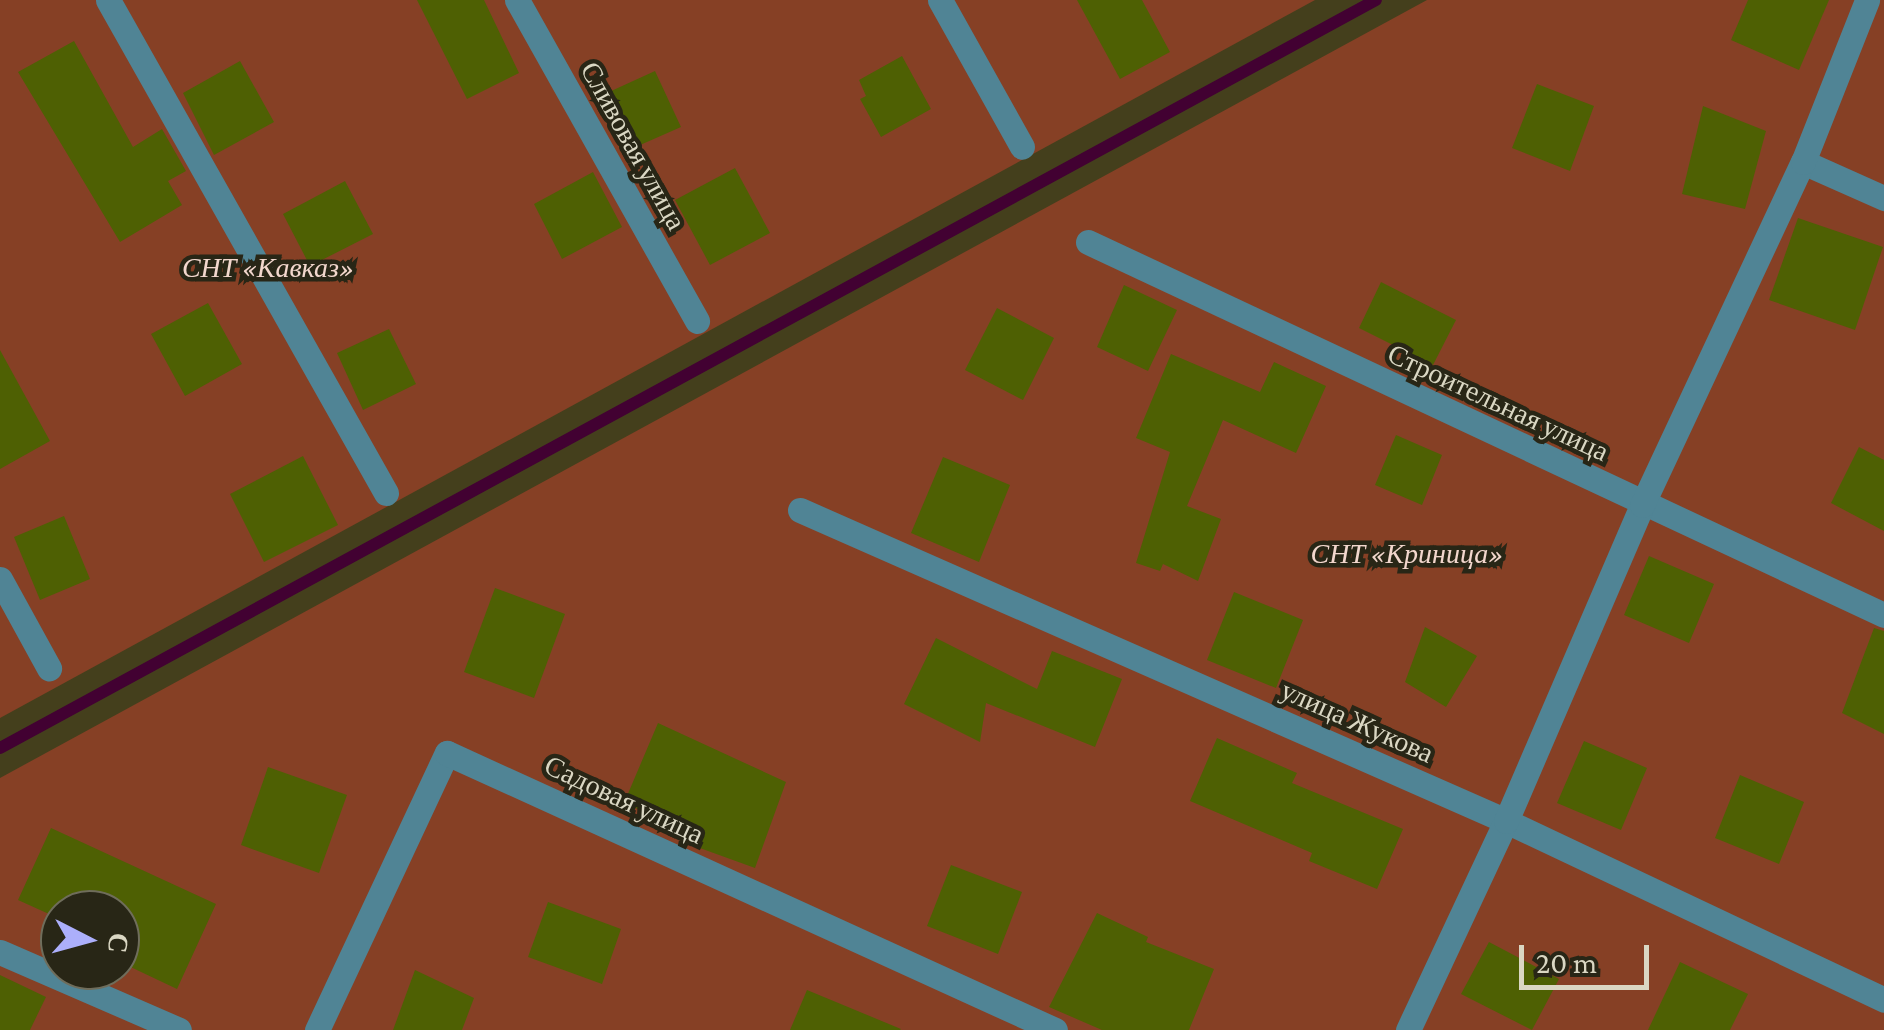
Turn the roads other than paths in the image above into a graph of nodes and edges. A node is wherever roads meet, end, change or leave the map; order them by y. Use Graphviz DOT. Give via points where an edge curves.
graph roads {
  1 [pos="108,0"];
  2 [pos="517,0"];
  3 [pos="940,0"];
  4 [pos="1867,0"];
  5 [pos="1022,147"];
  6 [pos="1803,162"];
  7 [pos="1884,198"];
  8 [pos="1088,242"];
  9 [pos="697,321"];
  10 [pos="386,492"];
  11 [pos="1642,505"];
  12 [pos="800,510"];
  13 [pos="0,579"];
  14 [pos="1884,614"];
  15 [pos="50,668"];
  16 [pos="1506,821"];
  17 [pos="0,952"];
  18 [pos="1884,1000"];
  19 [pos="179,1030"];
  20 [pos="317,1030"];
  21 [pos="1055,1030"];
  22 [pos="1408,1030"];
  1 -- 10 [label="street"];
  2 -- 9 [label="street, Сливовая улица"];
  3 -- 5 [label="street"];
  4 -- 6 [label="street"];
  6 -- 7 [label="street"];
  6 -- 11 [label="street"];
  8 -- 11 [label="street, Строительная улица"];
  11 -- 14 [label="street, Строительная улица"];
  11 -- 16 [label="street"];
  12 -- 16 [label="street, улица Жукова"];
  13 -- 15 [label="street"];
  16 -- 18 [label="street, улица Жукова"];
  16 -- 22 [label="street"];
  17 -- 19 [label="street"];
  20 -- 21 [label="street, Садовая улица" via="446,752"];
}
